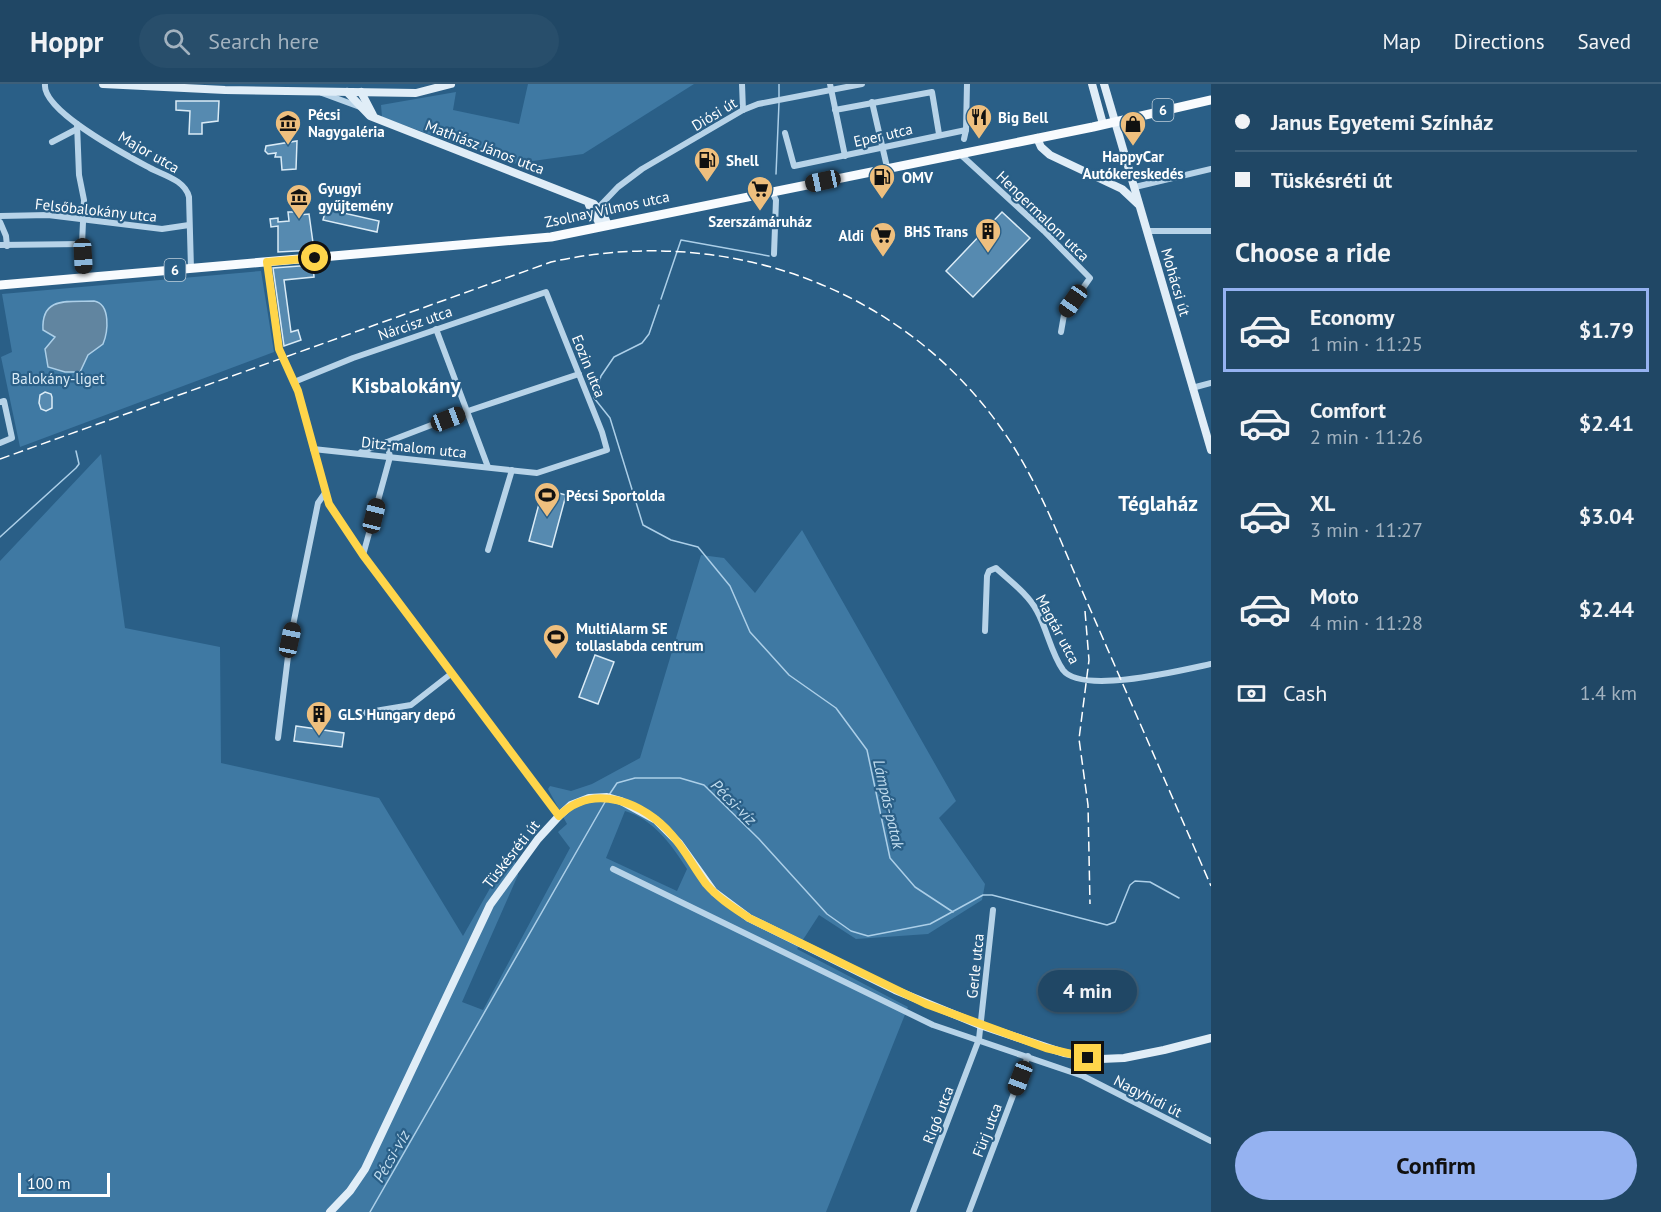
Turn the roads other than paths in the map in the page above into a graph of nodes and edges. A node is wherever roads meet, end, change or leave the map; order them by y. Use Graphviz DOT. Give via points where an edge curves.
graph roads {
  1 [pos="45,84"];
  2 [pos="103,84"];
  3 [pos="451,84"];
  4 [pos="742,84"];
  5 [pos="861,84"];
  6 [pos="967,84"];
  7 [pos="1092,84"];
  8 [pos="1104,84"];
  9 [pos="144,85"];
  10 [pos="281,87"];
  11 [pos="830,87"];
  12 [pos="318,92"];
  13 [pos="347,92"];
  14 [pos="361,92"];
  15 [pos="376,93"];
  16 [pos="1211,99"];
  17 [pos="872,102"];
  18 [pos="365,108"];
  19 [pos="743,110"];
  20 [pos="835,110"];
  21 [pos="1116,120"];
  22 [pos="1103,124"];
  23 [pos="77,127"];
  24 [pos="966,130"];
  25 [pos="785,133"];
  26 [pos="939,134"];
  27 [pos="1037,138"];
  28 [pos="964,139"];
  29 [pos="52,142"];
  30 [pos="883,148"];
  31 [pos="959,153"];
  32 [pos="845,156"];
  33 [pos="887,167"];
  34 [pos="1211,169"];
  35 [pos="1132,177"];
  36 [pos="1113,185"];
  37 [pos="1135,187"];
  38 [pos="778,191"];
  39 [pos="585,200"];
  40 [pos="1140,206"];
  41 [pos="598,208"];
  42 [pos="0,216"];
  43 [pos="84,218"];
  44 [pos="0,222"];
  45 [pos="189,225"];
  46 [pos="605,226"];
  47 [pos="1147,231"];
  48 [pos="1211,231"];
  49 [pos="82,244"];
  50 [pos="3,246"];
  51 [pos="774,254"];
  52 [pos="267,262"];
  53 [pos="191,269"];
  54 [pos="84,278"];
  55 [pos="0,285"];
  56 [pos="546,292"];
  57 [pos="436,328"];
  58 [pos="1061,332"];
  59 [pos="579,374"];
  60 [pos="294,382"];
  61 [pos="1211,383"];
  62 [pos="1192,388"];
  63 [pos="0,402"];
  64 [pos="468,411"];
  65 [pos="387,442"];
  66 [pos="0,443"];
  67 [pos="313,449"];
  68 [pos="607,450"];
  69 [pos="1211,450"];
  70 [pos="361,453"];
  71 [pos="390,457"];
  72 [pos="488,467"];
  73 [pos="512,470"];
  74 [pos="325,493"];
  75 [pos="488,550"];
  76 [pos="363,555"];
  77 [pos="985,631"];
  78 [pos="1211,664"];
  79 [pos="452,673"];
  80 [pos="363,713"];
  81 [pos="278,738"];
  82 [pos="559,816"];
  83 [pos="613,869"];
  84 [pos="993,910"];
  85 [pos="980,1025"];
  86 [pos="1211,1038"];
  87 [pos="979,1039"];
  88 [pos="1028,1056"];
  89 [pos="1211,1141"];
  90 [pos="330,1212"];
  91 [pos="914,1212"];
  92 [pos="969,1212"];
  1 -- 23 [label="street, Major utca" via="49,99"];
  2 -- 9 [label="street"];
  3 -- 15 [label="street" via="416,93"];
  4 -- 19 [label="street"];
  5 -- 11 [label="street, Diósi út"];
  6 -- 24 [label="street"];
  7 -- 22 [label="street"];
  8 -- 21 [label="street, Mohácsi út"];
  9 -- 10 [label="street"];
  10 -- 12 [label="street"];
  11 -- 19 [label="street, Diósi út"];
  11 -- 20 [label="street"];
  12 -- 13 [label="street"];
  12 -- 18 [label="street"];
  13 -- 14 [label="street"];
  13 -- 18 [label="street, Mathiász János utca"];
  14 -- 15 [label="street"];
  14 -- 18 [label="street, Mathiász János utca"];
  15 -- 18 [label="street"];
  16 -- 21 [label="main road, Zsolnay Vilmos utca / 6"];
  17 -- 20 [label="street"];
  17 -- 26 [label="street" via="932,92"];
  17 -- 30 [label="street"];
  18 -- 39 [label="street, Mathiász János utca" via="376,119"];
  19 -- 41 [label="street, Diósi út" via="642,169"];
  20 -- 32 [label="street"];
  21 -- 22 [label="main road, Zsolnay Vilmos utca / 6"];
  21 -- 35 [label="street, Mohácsi út"];
  22 -- 27 [label="main road, Zsolnay Vilmos utca / 6"];
  23 -- 29 [label="street"];
  23 -- 43 [label="street"];
  23 -- 45 [label="street, Major utca" via="183,186 189,196"];
  24 -- 26 [label="street, Eper utca"];
  24 -- 28 [label="street"];
  25 -- 32 [label="street, Eper utca" via="794,166"];
  26 -- 30 [label="street, Eper utca"];
  27 -- 31 [label="main road, Zsolnay Vilmos utca / 6"];
  27 -- 36 [label="street" via="1050,155"];
  30 -- 32 [label="street, Eper utca"];
  30 -- 33 [label="street"];
  31 -- 33 [label="main road, Zsolnay Vilmos utca / 6"];
  31 -- 58 [label="street, Hengermalom utca" via="1090,278 1064,315"];
  33 -- 38 [label="main road, Zsolnay Vilmos utca / 6"];
  34 -- 37 [label="street"];
  35 -- 36 [label="street"];
  35 -- 37 [label="street, Mohácsi út"];
  36 -- 40 [label="street"];
  37 -- 40 [label="street, Mohácsi út"];
  38 -- 46 [label="main road, Zsolnay Vilmos utca / 6"];
  38 -- 51 [label="street"];
  39 -- 41 [label="street, Mathiász János utca"];
  39 -- 46 [label="street"];
  40 -- 47 [label="street, Mohácsi út"];
  41 -- 46 [label="street, Mathiász János utca"];
  42 -- 43 [label="street, Felsőbalokány utca"];
  43 -- 45 [label="street, Felsőbalokány utca" via="162,229"];
  43 -- 49 [label="street"];
  44 -- 50 [label="street" via="6,236"];
  45 -- 53 [label="street, Major utca"];
  46 -- 52 [label="main road, Zsolnay Vilmos utca / 6" via="489,244"];
  47 -- 48 [label="street"];
  47 -- 62 [label="street, Mohácsi út"];
  49 -- 50 [label="street"];
  49 -- 54 [label="street"];
  52 -- 53 [label="main road, Zsolnay Vilmos utca / 6"];
  52 -- 60 [label="street" via="279,349"];
  53 -- 54 [label="main road, Zsolnay Vilmos utca / 6"];
  54 -- 55 [label="main road, Zsolnay Vilmos utca / 6"];
  56 -- 57 [label="street, Nárcisz utca"];
  56 -- 59 [label="street, Eozin utca"];
  57 -- 60 [label="street, Nárcisz utca"];
  57 -- 64 [label="street"];
  59 -- 64 [label="street"];
  59 -- 68 [label="street, Eozin utca"];
  60 -- 67 [label="street"];
  61 -- 62 [label="street"];
  62 -- 69 [label="street, Mohácsi út"];
  63 -- 66 [label="street" via="3,401 12,438"];
  64 -- 65 [label="street"];
  64 -- 72 [label="street"];
  65 -- 70 [label="street"];
  65 -- 71 [label="street"];
  67 -- 70 [label="street, Ditz-malom utca"];
  67 -- 74 [label="street"];
  68 -- 73 [label="street, Ditz-malom utca" via="547,472"];
  70 -- 71 [label="street, Ditz-malom utca"];
  71 -- 72 [label="street, Ditz-malom utca"];
  71 -- 76 [label="street"];
  72 -- 73 [label="street, Ditz-malom utca"];
  73 -- 75 [label="street"];
  74 -- 76 [label="street"];
  74 -- 81 [label="street" via="318,503 290,640"];
  76 -- 79 [label="street"];
  77 -- 78 [label="street, Magtár utca" via="987,576 996,568 1033,604 1062,667 1072,676 1104,681"];
  79 -- 80 [label="street" via="411,705"];
  79 -- 82 [label="street"];
  82 -- 85 [label="street, Tüskésréti út" via="576,802 602,797 634,807 662,824 714,892 749,918 895,990"];
  82 -- 90 [label="street, Tüskésréti út" via="490,904 365,1169"];
  83 -- 87 [label="street, Nagyhidi út" via="933,1025"];
  84 -- 85 [label="street, Gerle utca"];
  85 -- 86 [label="street, Tüskésréti út" via="1064,1053 1101,1059 1124,1058"];
  85 -- 87 [label="street, Rigó utca"];
  87 -- 88 [label="street, Nagyhidi út"];
  87 -- 91 [label="street, Rigó utca"];
  88 -- 89 [label="street, Nagyhidi út" via="1083,1076"];
  88 -- 92 [label="street, Fürj utca"];
}
